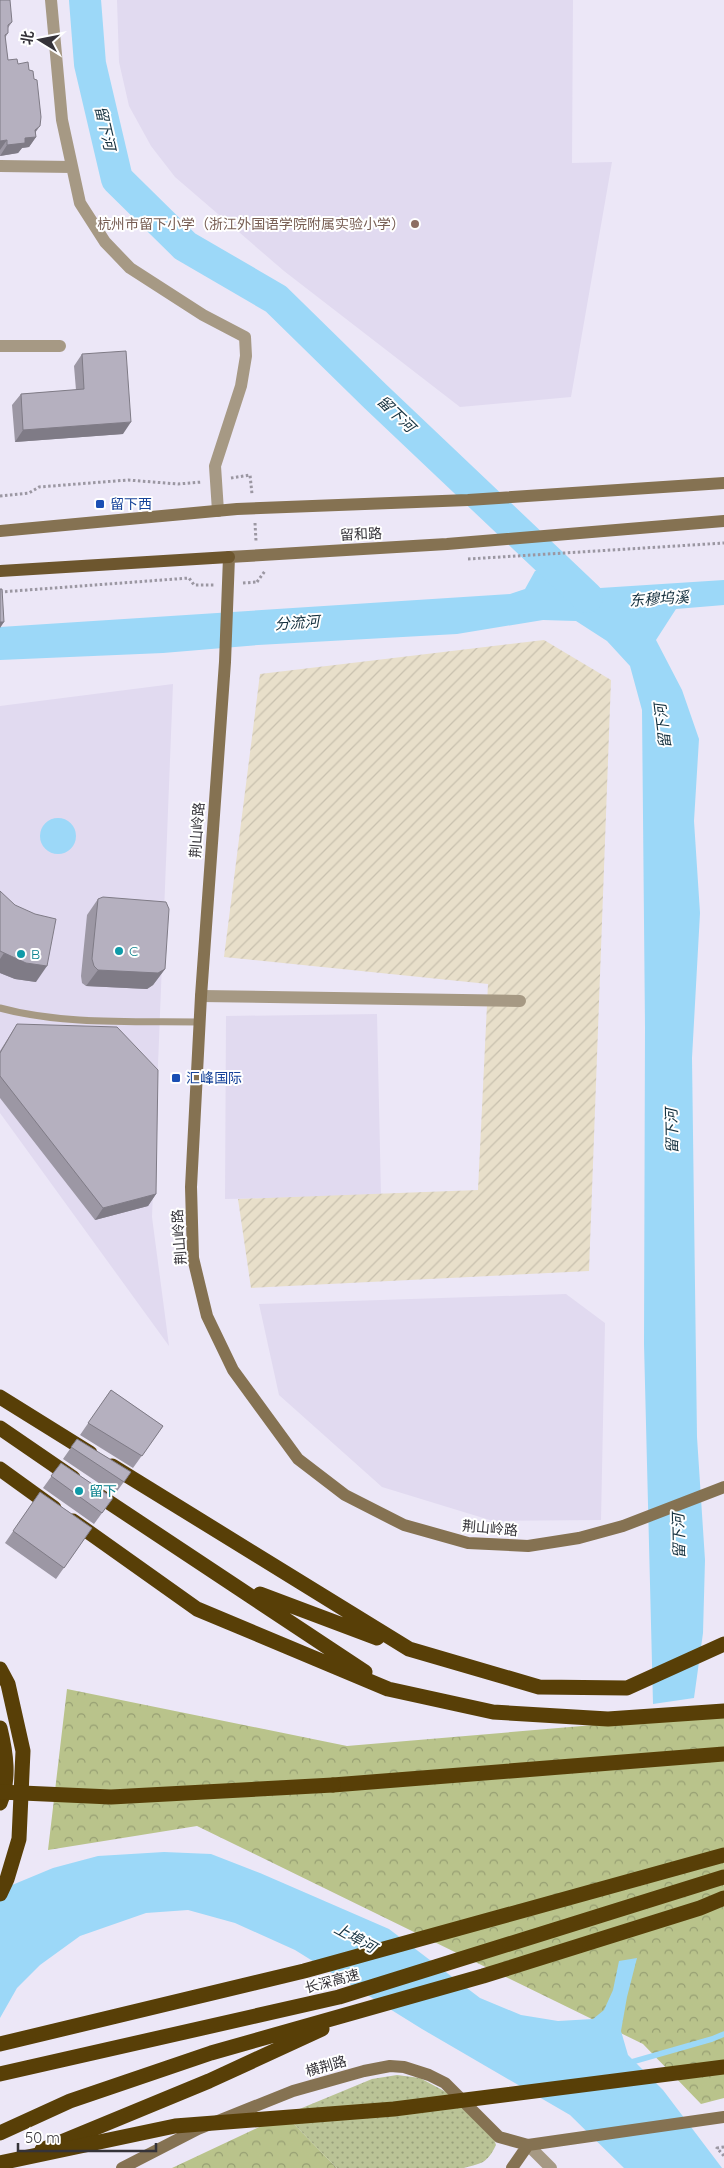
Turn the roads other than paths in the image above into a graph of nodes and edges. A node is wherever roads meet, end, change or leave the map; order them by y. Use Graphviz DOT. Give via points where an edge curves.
graph roads {
  1 [pos="51,0"];
  2 [pos="0,166"];
  3 [pos="72,167"];
  4 [pos="0,346"];
  5 [pos="60,346"];
  6 [pos="724,482"];
  7 [pos="218,511"];
  8 [pos="724,520"];
  9 [pos="0,531"];
  10 [pos="229,557"];
  11 [pos="0,571"];
  12 [pos="201,996"];
  13 [pos="520,1001"];
  14 [pos="0,1008"];
  15 [pos="200,1022"];
  16 [pos="0,1397"];
  17 [pos="0,1428"];
  18 [pos="0,1469"];
  19 [pos="724,1487"];
  20 [pos="236,1585"];
  21 [pos="724,1644"];
  22 [pos="409,1650"];
  23 [pos="0,1670"];
  24 [pos="391,1690"];
  25 [pos="724,1711"];
  26 [pos="0,1728"];
  27 [pos="724,1754"];
  28 [pos="0,1792"];
  29 [pos="0,1803"];
  30 [pos="724,1855"];
  31 [pos="724,1877"];
  32 [pos="0,1894"];
  33 [pos="724,1898"];
  34 [pos="362,2011"];
  35 [pos="0,2044"];
  36 [pos="724,2067"];
  37 [pos="0,2074"];
  38 [pos="724,2117"];
  39 [pos="0,2133"];
  40 [pos="528,2145"];
  41 [pos="0,2163"];
  42 [pos="0,2168"];
  43 [pos="122,2168"];
  44 [pos="512,2168"];
  45 [pos="551,2168"];
  1 -- 3 [label="street" via="62,120"];
  2 -- 3 [label="street"];
  3 -- 7 [label="street" via="80,203 105,242 130,268 203,316 245,337 246,356 241,386 215,466"];
  4 -- 5 [label="street"];
  6 -- 7 [label="street" via="468,500"];
  7 -- 9 [label="street"];
  8 -- 10 [label="street, 留和路" via="539,537"];
  10 -- 11 [label="main road, 留和路"];
  10 -- 12 [label="street, 荆山岭路" via="225,662"];
  12 -- 13 [label="street"];
  12 -- 15 [label="street, 荆山岭路"];
  14 -- 15 [label="lane" via="18,1013 100,1020"];
  15 -- 19 [label="street, 荆山岭路" via="191,1187 193,1258 207,1316 232,1370 298,1459 345,1496 404,1526 468,1543 528,1546 578,1538 623,1526"];
  16 -- 22 [label="highway"];
  17 -- 20 [label="highway"];
  18 -- 24 [label="highway" via="197,1609"];
  20 -- 22 [label="highway"];
  20 -- 24 [label="highway"];
  21 -- 22 [label="highway" via="627,1688 539,1687"];
  23 -- 32 [label="highway" via="8,1684 23,1751 18,1839"];
  24 -- 25 [label="highway" via="493,1712 608,1720"];
  26 -- 29 [label="highway" via="6,1754 4,1793"];
  27 -- 28 [label="highway, bridge" via="332,1785 111,1797"];
  30 -- 35 [label="highway, 长深高速" via="304,1971"];
  31 -- 37 [label="highway, 长深高速" via="339,1997"];
  33 -- 34 [label="highway" via="483,1976"];
  34 -- 39 [label="highway" via="211,2052 70,2101"];
  34 -- 42 [label="highway" via="209,2081"];
  36 -- 41 [label="highway, bridge" via="394,2109 175,2126"];
  38 -- 40 [label="street, 横荆路"];
  40 -- 43 [label="street, 横荆路" via="498,2137 445,2083 429,2074 390,2066 293,2091 198,2129"];
  40 -- 44 [label="street"];
  40 -- 45 [label="street"];
}
